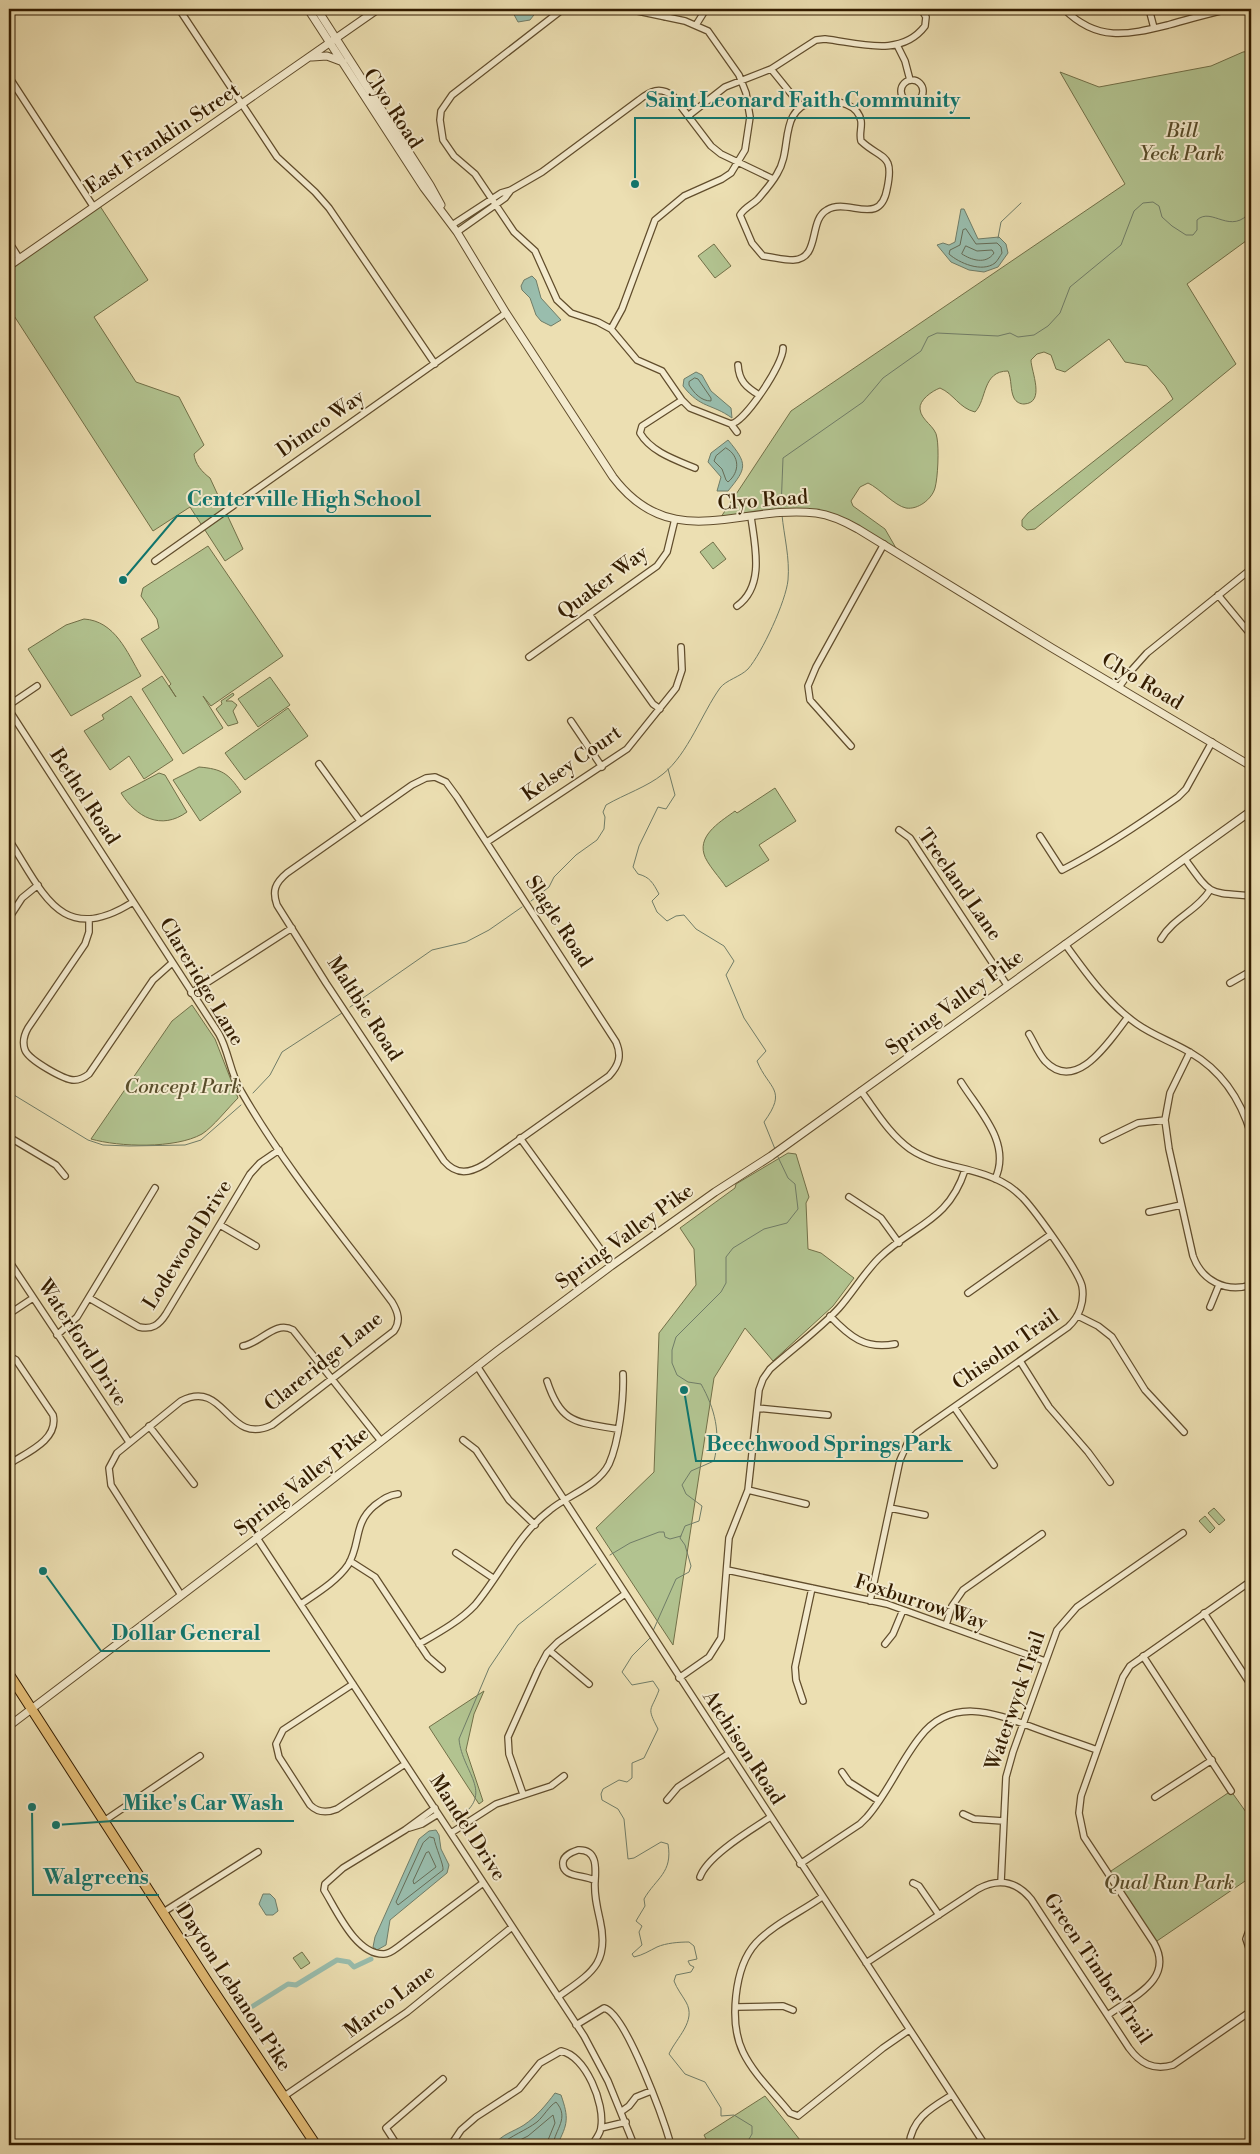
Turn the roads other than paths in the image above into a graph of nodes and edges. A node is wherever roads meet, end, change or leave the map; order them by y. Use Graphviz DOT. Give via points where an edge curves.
graph roads {
  1 [pos="179,9"];
  2 [pos="308,9"];
  3 [pos="318,9"];
  4 [pos="378,9"];
  5 [pos="563,9"];
  6 [pos="628,9"];
  7 [pos="667,9"];
  8 [pos="706,9"];
  9 [pos="921,9"];
  10 [pos="1064,9"];
  11 [pos="1149,9"];
  12 [pos="1228,9"];
  13 [pos="665,17"];
  14 [pos="696,25"];
  15 [pos="1154,28"];
  16 [pos="334,41"];
  17 [pos="897,45"];
  18 [pos="310,57"];
  19 [pos="343,62"];
  20 [pos="771,69"];
  21 [pos="9,77"];
  22 [pos="910,80"];
  23 [pos="741,82"];
  24 [pos="242,105"];
  25 [pos="801,106"];
  26 [pos="688,116"];
  27 [pos="738,162"];
  28 [pos="773,180"];
  29 [pos="511,190"];
  30 [pos="491,199"];
  31 [pos="495,205"];
  32 [pos="93,206"];
  33 [pos="452,225"];
  34 [pos="457,232"];
  35 [pos="9,242"];
  36 [pos="19,258"];
  37 [pos="9,266"];
  38 [pos="506,313"];
  39 [pos="611,328"];
  40 [pos="783,348"];
  41 [pos="435,364"];
  42 [pos="738,365"];
  43 [pos="759,395"];
  44 [pos="682,400"];
  45 [pos="731,424"];
  46 [pos="737,432"];
  47 [pos="695,468"];
  48 [pos="751,517"];
  49 [pos="675,519"];
  50 [pos="884,544"];
  51 [pos="154,561"];
  52 [pos="1251,568"];
  53 [pos="1218,595"];
  54 [pos="737,606"];
  55 [pos="590,614"];
  56 [pos="1251,635"];
  57 [pos="682,647"];
  58 [pos="529,658"];
  59 [pos="37,686"];
  60 [pos="1119,688"];
  61 [pos="9,705"];
  62 [pos="9,710"];
  63 [pos="660,710"];
  64 [pos="571,721"];
  65 [pos="1212,742"];
  66 [pos="851,746"];
  67 [pos="319,764"];
  68 [pos="1251,766"];
  69 [pos="602,767"];
  70 [pos="1251,811"];
  71 [pos="360,822"];
  72 [pos="898,830"];
  73 [pos="1040,836"];
  74 [pos="9,840"];
  75 [pos="487,842"];
  76 [pos="1185,858"];
  77 [pos="1251,882"];
  78 [pos="38,885"];
  79 [pos="1210,890"];
  80 [pos="1251,896"];
  81 [pos="132,902"];
  82 [pos="9,918"];
  83 [pos="89,920"];
  84 [pos="292,928"];
  85 [pos="1161,939"];
  86 [pos="1065,944"];
  87 [pos="172,963"];
  88 [pos="1251,970"];
  89 [pos="1230,983"];
  90 [pos="1007,985"];
  91 [pos="192,992"];
  92 [pos="1128,1017"];
  93 [pos="1029,1034"];
  94 [pos="1190,1052"];
  95 [pos="961,1082"];
  96 [pos="861,1091"];
  97 [pos="1165,1120"];
  98 [pos="1251,1134"];
  99 [pos="9,1137"];
  100 [pos="520,1138"];
  101 [pos="1103,1140"];
  102 [pos="279,1150"];
  103 [pos="965,1170"];
  104 [pos="65,1176"];
  105 [pos="995,1179"];
  106 [pos="155,1188"];
  107 [pos="848,1197"];
  108 [pos="1181,1205"];
  109 [pos="1149,1212"];
  110 [pos="220,1225"];
  111 [pos="1050,1235"];
  112 [pos="899,1243"];
  113 [pos="256,1246"];
  114 [pos="9,1261"];
  115 [pos="612,1265"];
  116 [pos="1219,1285"];
  117 [pos="1251,1285"];
  118 [pos="968,1293"];
  119 [pos="33,1298"];
  120 [pos="89,1298"];
  121 [pos="1210,1307"];
  122 [pos="9,1314"];
  123 [pos="830,1316"];
  124 [pos="1078,1316"];
  125 [pos="57,1335"];
  126 [pos="895,1344"];
  127 [pos="243,1346"];
  128 [pos="9,1356"];
  129 [pos="1020,1361"];
  130 [pos="476,1366"];
  131 [pos="623,1374"];
  132 [pos="332,1379"];
  133 [pos="547,1381"];
  134 [pos="954,1407"];
  135 [pos="757,1408"];
  136 [pos="828,1415"];
  137 [pos="149,1426"];
  138 [pos="617,1429"];
  139 [pos="1184,1432"];
  140 [pos="463,1440"];
  141 [pos="381,1441"];
  142 [pos="129,1442"];
  143 [pos="9,1464"];
  144 [pos="994,1465"];
  145 [pos="1110,1482"];
  146 [pos="194,1484"];
  147 [pos="748,1490"];
  148 [pos="398,1494"];
  149 [pos="564,1500"];
  150 [pos="806,1504"];
  151 [pos="890,1508"];
  152 [pos="925,1515"];
  153 [pos="535,1525"];
  154 [pos="1183,1533"];
  155 [pos="1042,1534"];
  156 [pos="257,1538"];
  157 [pos="456,1553"];
  158 [pos="350,1561"];
  159 [pos="727,1570"];
  160 [pos="493,1578"];
  161 [pos="1251,1581"];
  162 [pos="812,1588"];
  163 [pos="625,1594"];
  164 [pos="181,1595"];
  165 [pos="870,1601"];
  166 [pos="300,1604"];
  167 [pos="903,1610"];
  168 [pos="1204,1613"];
  169 [pos="946,1625"];
  170 [pos="419,1644"];
  171 [pos="885,1644"];
  172 [pos="550,1651"];
  173 [pos="1144,1656"];
  174 [pos="1045,1661"];
  175 [pos="442,1669"];
  176 [pos="9,1674"];
  177 [pos="679,1678"];
  178 [pos="353,1684"];
  179 [pos="589,1684"];
  180 [pos="1251,1685"];
  181 [pos="803,1701"];
  182 [pos="31,1709"];
  183 [pos="1023,1724"];
  184 [pos="9,1726"];
  185 [pos="1097,1750"];
  186 [pos="728,1754"];
  187 [pos="200,1756"];
  188 [pos="1212,1760"];
  189 [pos="405,1764"];
  190 [pos="842,1772"];
  191 [pos="564,1776"];
  192 [pos="1231,1791"];
  193 [pos="523,1794"];
  194 [pos="1155,1797"];
  195 [pos="667,1800"];
  196 [pos="879,1801"];
  197 [pos="437,1811"];
  198 [pos="964,1814"];
  199 [pos="770,1818"];
  200 [pos="1003,1821"];
  201 [pos="104,1822"];
  202 [pos="451,1833"];
  203 [pos="258,1852"];
  204 [pos="800,1864"];
  205 [pos="700,1877"];
  206 [pos="595,1882"];
  207 [pos="1002,1882"];
  208 [pos="483,1883"];
  209 [pos="913,1883"];
  210 [pos="822,1897"];
  211 [pos="162,1913"];
  212 [pos="939,1915"];
  213 [pos="1251,1925"];
  214 [pos="512,1927"];
  215 [pos="1251,1954"];
  216 [pos="866,1963"];
  217 [pos="558,1997"];
  218 [pos="737,2007"];
  219 [pos="793,2010"];
  220 [pos="1251,2012"];
  221 [pos="1108,2015"];
  222 [pos="576,2025"];
  223 [pos="909,2030"];
  224 [pos="443,2078"];
  225 [pos="651,2091"];
  226 [pos="952,2095"];
  227 [pos="283,2097"];
  228 [pos="622,2111"];
  229 [pos="626,2122"];
  230 [pos="601,2128"];
  231 [pos="316,2145"];
  232 [pos="396,2145"];
  233 [pos="451,2145"];
  234 [pos="592,2145"];
  235 [pos="634,2145"];
  236 [pos="671,2145"];
  237 [pos="900,2145"];
  238 [pos="910,2145"];
  239 [pos="985,2145"];
  1 -- 24 [label="street"];
  2 -- 16 [label="street, Clyo Road"];
  3 -- 16 [label="street, Clyo Road"];
  4 -- 16 [label="street, East Franklin Street"];
  5 -- 30 [label="street" via="457,90 441,111 440,130 448,150 472,170"];
  6 -- 13 [label="street"];
  7 -- 13 [label="street"];
  8 -- 14 [label="street"];
  9 -- 17 [label="street" via="926,17 925,26"];
  10 -- 15 [label="street" via="1085,25 1103,32 1128,34"];
  11 -- 15 [label="street"];
  12 -- 15 [label="street"];
  13 -- 14 [label="street"];
  14 -- 23 [label="street" via="716,41 732,62"];
  16 -- 18 [label="street, East Franklin Street"];
  16 -- 19 [label="street, Clyo Road"];
  16 -- 33 [label="street, Clyo Road" via="430,185"];
  17 -- 20 [label="street" via="883,47 822,39"];
  17 -- 22 [label="street"];
  18 -- 19 [label="street" via="326,56"];
  18 -- 24 [label="street, East Franklin Street"];
  19 -- 33 [label="street, Clyo Road" via="424,188"];
  20 -- 23 [label="street"];
  20 -- 25 [label="street"];
  21 -- 32 [label="street"];
  22 -- 22 [label="street" via="902,85 901,95 908,102 920,99 923,94 919,82"];
  23 -- 26 [label="street" via="725,87"];
  23 -- 27 [label="street" via="750,117 745,150"];
  24 -- 32 [label="street, East Franklin Street"];
  24 -- 41 [label="street" via="277,158 316,192 329,208"];
  25 -- 28 [label="street" via="791,120 782,160"];
  25 -- 28 [label="street" via="823,100 846,104 857,111 861,119 861,141 880,153 888,166 890,177 886,196 881,204 869,210 839,206 825,211 817,221 812,247 807,254 794,260 780,259 758,252 740,215"];
  26 -- 27 [label="street" via="711,146"];
  26 -- 29 [label="street" via="673,96 659,90 648,93 556,163"];
  27 -- 28 [label="street"];
  27 -- 39 [label="street" via="722,180 684,196 655,220 622,309"];
  29 -- 30 [label="street"];
  29 -- 31 [label="street"];
  30 -- 31 [label="street"];
  30 -- 33 [label="street"];
  31 -- 34 [label="street"];
  31 -- 39 [label="street" via="514,232 535,251 556,300 571,313"];
  32 -- 36 [label="street, East Franklin Street"];
  33 -- 34 [label="street, Clyo Road"];
  34 -- 38 [label="street, Clyo Road"];
  35 -- 36 [label="street"];
  36 -- 37 [label="street, East Franklin Street"];
  38 -- 41 [label="street, Dimco Way"];
  38 -- 49 [label="street, Clyo Road" via="619,485 647,508"];
  39 -- 44 [label="street" via="637,360 662,371"];
  40 -- 43 [label="street" via="780,362"];
  41 -- 51 [label="street, Dimco Way"];
  42 -- 43 [label="street" via="743,383"];
  43 -- 45 [label="street" via="736,423"];
  44 -- 45 [label="street" via="693,410"];
  44 -- 47 [label="street" via="642,426 640,433 658,451"];
  45 -- 46 [label="street"];
  48 -- 49 [label="street, Clyo Road" via="707,521"];
  48 -- 50 [label="street, Clyo Road" via="807,512 837,518"];
  48 -- 54 [label="street" via="756,575 749,594"];
  49 -- 55 [label="street, Quaker Way" via="670,545 662,561"];
  50 -- 60 [label="street, Clyo Road"];
  50 -- 66 [label="street" via="808,686 810,700"];
  52 -- 53 [label="street"];
  53 -- 56 [label="street"];
  53 -- 60 [label="street" via="1138,661"];
  55 -- 58 [label="street, Quaker Way"];
  55 -- 63 [label="street"];
  57 -- 63 [label="street, Kelsey Court" via="680,678"];
  59 -- 61 [label="street"];
  60 -- 65 [label="street, Clyo Road"];
  62 -- 81 [label="street, Bethel Road"];
  63 -- 69 [label="street, Kelsey Court" via="628,749"];
  64 -- 69 [label="street"];
  65 -- 68 [label="street, Clyo Road"];
  65 -- 73 [label="street" via="1186,789 1178,797 1089,856 1062,870"];
  67 -- 71 [label="street"];
  69 -- 75 [label="street, Kelsey Court"];
  70 -- 76 [label="street, Spring Valley Pike"];
  71 -- 75 [label="street, Slagle Road" via="421,780 435,777 449,785"];
  71 -- 84 [label="street, Maltbie Road" via="276,884 276,903"];
  72 -- 90 [label="street, Treeland Lane" via="910,838"];
  74 -- 78 [label="street"];
  75 -- 100 [label="street, Slagle Road" via="620,1053 609,1076"];
  76 -- 79 [label="street"];
  76 -- 86 [label="street, Spring Valley Pike"];
  77 -- 80 [label="street"];
  78 -- 82 [label="street" via="22,898"];
  78 -- 83 [label="street" via="60,910 72,917"];
  79 -- 80 [label="street"];
  79 -- 85 [label="street" via="1200,905 1169,928"];
  81 -- 83 [label="street" via="111,915"];
  81 -- 87 [label="street, Clareridge Lane"];
  83 -- 87 [label="street" via="84,944 23,1040 29,1056 62,1077 77,1080 89,1074 153,980"];
  84 -- 91 [label="street"];
  84 -- 100 [label="street, Maltbie Road" via="448,1166 461,1172 476,1169"];
  86 -- 90 [label="street, Spring Valley Pike"];
  86 -- 92 [label="street" via="1097,987"];
  87 -- 91 [label="street, Clareridge Lane"];
  88 -- 89 [label="street"];
  90 -- 96 [label="street, Spring Valley Pike"];
  91 -- 102 [label="street, Clareridge Lane" via="224,1043 240,1090"];
  92 -- 93 [label="street" via="1091,1062 1074,1070 1064,1071 1050,1065"];
  92 -- 94 [label="street"];
  94 -- 97 [label="street" via="1170,1093"];
  94 -- 98 [label="street" via="1225,1080"];
  95 -- 105 [label="street" via="998,1140 1001,1160"];
  96 -- 103 [label="street, Chisolm Trail" via="889,1129 910,1149 931,1160"];
  96 -- 115 [label="street, Spring Valley Pike"];
  97 -- 101 [label="street" via="1138,1123"];
  97 -- 108 [label="street"];
  99 -- 104 [label="street" via="56,1166"];
  100 -- 115 [label="street"];
  102 -- 110 [label="street, Lodewood Drive" via="255,1168"];
  102 -- 132 [label="street, Clareridge Lane" via="397,1313 398,1323 394,1331"];
  103 -- 105 [label="street, Chisolm Trail"];
  103 -- 112 [label="street" via="946,1207"];
  105 -- 111 [label="street, Chisolm Trail" via="1023,1198"];
  106 -- 120 [label="street"];
  107 -- 112 [label="street" via="881,1218"];
  108 -- 109 [label="street"];
  108 -- 116 [label="street" via="1195,1263 1208,1279"];
  110 -- 113 [label="street"];
  110 -- 120 [label="street, Lodewood Drive" via="166,1314 154,1327 139,1327"];
  111 -- 118 [label="street"];
  111 -- 124 [label="street, Chisolm Trail" via="1079,1278 1083,1297"];
  112 -- 123 [label="street" via="877,1260"];
  114 -- 119 [label="street, Waterford Drive"];
  115 -- 130 [label="street, Spring Valley Pike"];
  116 -- 117 [label="street" via="1231,1288"];
  116 -- 121 [label="street"];
  119 -- 122 [label="street"];
  119 -- 125 [label="street, Waterford Drive"];
  120 -- 125 [label="street" via="73,1323"];
  123 -- 126 [label="street" via="856,1339 881,1346"];
  123 -- 135 [label="street" via="766,1374 759,1390"];
  124 -- 129 [label="street, Chisolm Trail" via="1068,1328"];
  124 -- 139 [label="street" via="1112,1337 1145,1390"];
  125 -- 142 [label="street, Waterford Drive"];
  127 -- 132 [label="street" via="257,1342 273,1330 288,1327 297,1333"];
  128 -- 143 [label="street" via="16,1360 53,1415 55,1423 46,1440"];
  129 -- 134 [label="street, Chisolm Trail"];
  129 -- 145 [label="street" via="1049,1407"];
  130 -- 141 [label="street, Spring Valley Pike"];
  130 -- 149 [label="street, Atchison Road"];
  131 -- 138 [label="street" via="624,1394"];
  132 -- 137 [label="street, Clareridge Lane" via="278,1422 261,1430 240,1426 214,1400 198,1396 181,1401"];
  132 -- 141 [label="street"];
  133 -- 138 [label="street" via="556,1404 571,1419"];
  134 -- 144 [label="street"];
  134 -- 151 [label="street, Chisolm Trail" via="908,1442 900,1460"];
  135 -- 136 [label="street"];
  135 -- 147 [label="street"];
  137 -- 142 [label="street, Clareridge Lane"];
  137 -- 146 [label="street"];
  138 -- 149 [label="street" via="612,1453 602,1474"];
  140 -- 153 [label="street" via="476,1450 509,1500"];
  141 -- 156 [label="street, Spring Valley Pike"];
  142 -- 164 [label="street, Clareridge Lane" via="111,1461 111,1485"];
  147 -- 150 [label="street"];
  147 -- 159 [label="street" via="730,1532"];
  148 -- 158 [label="street" via="385,1498 365,1515"];
  149 -- 153 [label="street" via="548,1510"];
  149 -- 163 [label="street, Atchison Road"];
  151 -- 152 [label="street"];
  151 -- 165 [label="street, Chisolm Trail"];
  153 -- 160 [label="street"];
  154 -- 174 [label="street, Waterwyck Trail" via="1069,1614 1057,1630"];
  155 -- 169 [label="street" via="963,1590 955,1600"];
  156 -- 164 [label="street, Spring Valley Pike"];
  156 -- 166 [label="street, Mandel Drive"];
  157 -- 160 [label="street"];
  158 -- 166 [label="street" via="337,1578"];
  158 -- 170 [label="street" via="375,1577"];
  159 -- 162 [label="street, Foxburrow Way"];
  159 -- 177 [label="street" via="718,1646 705,1661"];
  160 -- 170 [label="street" via="468,1611"];
  161 -- 168 [label="street"];
  162 -- 165 [label="street, Foxburrow Way"];
  162 -- 181 [label="street" via="795,1667"];
  163 -- 172 [label="street"];
  163 -- 177 [label="street, Atchison Road"];
  164 -- 182 [label="street, Spring Valley Pike"];
  165 -- 167 [label="street, Foxburrow Way"];
  166 -- 178 [label="street, Mandel Drive"];
  167 -- 169 [label="street, Foxburrow Way"];
  167 -- 171 [label="street"];
  168 -- 173 [label="street"];
  168 -- 180 [label="street"];
  169 -- 174 [label="street, Foxburrow Way"];
  170 -- 175 [label="street"];
  172 -- 179 [label="street"];
  172 -- 193 [label="street" via="508,1737 509,1754"];
  173 -- 185 [label="street" via="1130,1666 1123,1677"];
  173 -- 188 [label="street"];
  174 -- 183 [label="street, Waterwyck Trail"];
  176 -- 182 [label="main road, Dayton Lebanon Pike"];
  177 -- 186 [label="street, Atchison Road"];
  178 -- 189 [label="street, Mandel Drive"];
  178 -- 189 [label="street" via="283,1730 278,1737 279,1757 310,1805 324,1812 337,1809"];
  182 -- 184 [label="street, Spring Valley Pike"];
  182 -- 201 [label="main road, Dayton Lebanon Pike"];
  183 -- 185 [label="street"];
  183 -- 196 [label="street" via="979,1711 956,1713 940,1720 919,1738"];
  183 -- 200 [label="street, Waterwyck Trail" via="1006,1777"];
  185 -- 221 [label="street" via="1079,1804 1082,1831 1154,1943 1160,1963 1151,1984"];
  186 -- 195 [label="street" via="678,1787"];
  186 -- 199 [label="street, Atchison Road"];
  187 -- 201 [label="street"];
  188 -- 192 [label="street"];
  188 -- 194 [label="street"];
  189 -- 197 [label="street, Mandel Drive"];
  190 -- 196 [label="street" via="849,1782"];
  191 -- 193 [label="street" via="551,1786"];
  193 -- 202 [label="street" via="496,1804"];
  196 -- 204 [label="street" via="860,1824"];
  197 -- 202 [label="street, Mandel Drive"];
  197 -- 208 [label="street" via="422,1824 405,1830 342,1868 325,1884 324,1890 358,1944 386,1954"];
  198 -- 200 [label="street"];
  199 -- 204 [label="street, Atchison Road"];
  199 -- 205 [label="street" via="724,1850 706,1866"];
  200 -- 207 [label="street, Waterwyck Trail"];
  201 -- 211 [label="main road, Dayton Lebanon Pike"];
  202 -- 208 [label="street, Mandel Drive"];
  203 -- 211 [label="street"];
  204 -- 210 [label="street, Atchison Road"];
  206 -- 206 [label="street" via="596,1865 591,1853 578,1850 566,1856 563,1862 566,1872"];
  206 -- 217 [label="street" via="603,1936 601,1958"];
  207 -- 212 [label="street" via="984,1886"];
  207 -- 221 [label="street, Green Timber Trail" via="1020,1888 1030,1897"];
  208 -- 214 [label="street, Mandel Drive"];
  209 -- 212 [label="street" via="919,1886"];
  210 -- 216 [label="street, Atchison Road"];
  210 -- 218 [label="street" via="767,1934 750,1952 739,1975"];
  211 -- 227 [label="main road, Dayton Lebanon Pike"];
  212 -- 216 [label="street"];
  213 -- 215 [label="street" via="1246,1939"];
  214 -- 217 [label="street, Mandel Drive"];
  214 -- 227 [label="street, Marco Lane" via="407,2012"];
  216 -- 223 [label="street, Atchison Road"];
  217 -- 222 [label="street, Mandel Drive"];
  218 -- 219 [label="street" via="783,2006"];
  218 -- 223 [label="street" via="738,2034 744,2055 790,2113 798,2116"];
  220 -- 221 [label="street, Green Timber Trail" via="1176,2063 1161,2068 1139,2060"];
  222 -- 225 [label="street" via="601,2008 607,2008 621,2024"];
  222 -- 228 [label="street, Mandel Drive"];
  223 -- 226 [label="street, Atchison Road"];
  224 -- 232 [label="street" via="386,2128"];
  225 -- 228 [label="street" via="636,2097"];
  225 -- 236 [label="street"];
  226 -- 238 [label="street" via="920,2117 913,2127"];
  226 -- 239 [label="street, Atchison Road"];
  227 -- 231 [label="main road, Dayton Lebanon Pike"];
  228 -- 229 [label="street, Mandel Drive"];
  229 -- 230 [label="street"];
  229 -- 235 [label="street, Mandel Drive"];
  230 -- 233 [label="street" via="595,2090 588,2074 578,2060 561,2051 540,2063 519,2089 476,2117 461,2130"];
  230 -- 234 [label="street"];
  237 -- 238 [label="street"];
}
